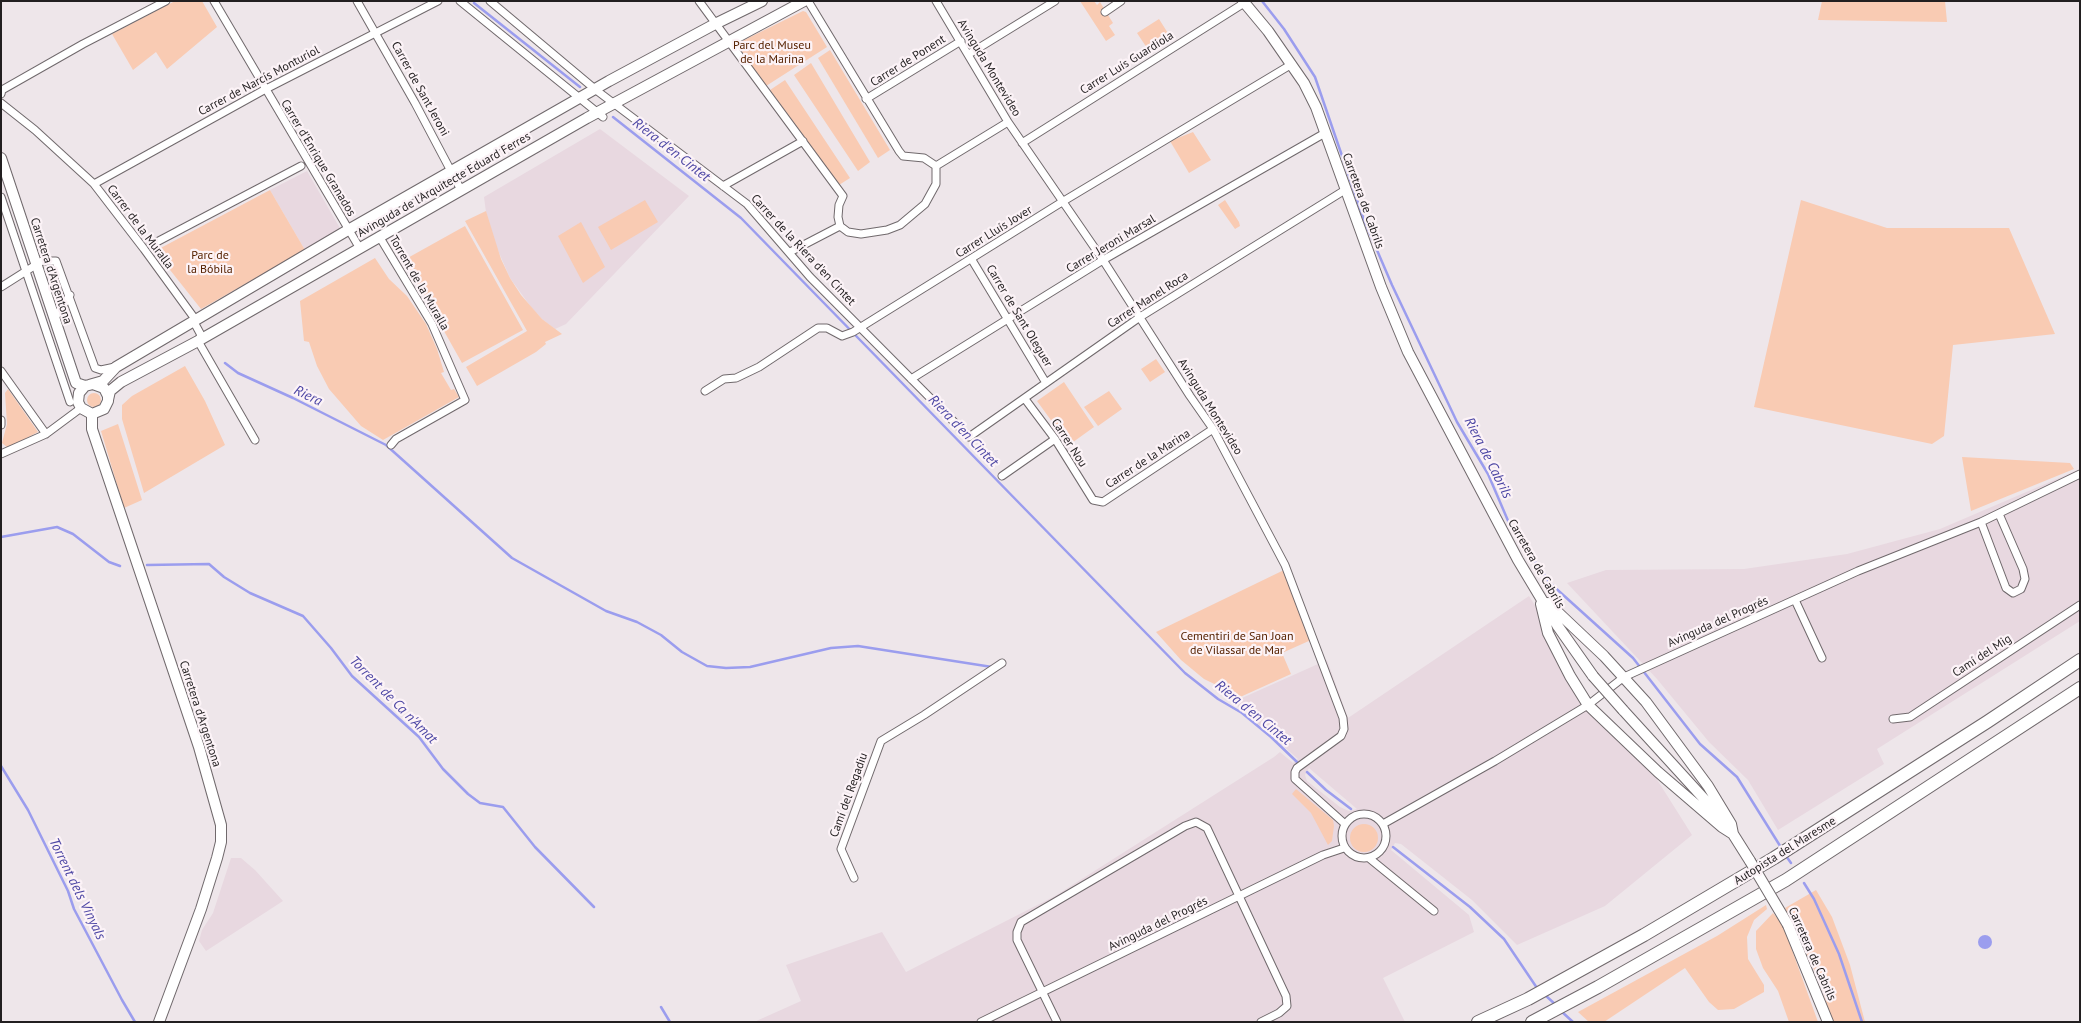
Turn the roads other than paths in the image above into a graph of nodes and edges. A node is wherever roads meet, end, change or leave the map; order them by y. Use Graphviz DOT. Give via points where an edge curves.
graph roads {
  1 [pos="166,1"];
  2 [pos="214,1"];
  3 [pos="357,1"];
  4 [pos="438,1"];
  5 [pos="460,1"];
  6 [pos="490,1"];
  7 [pos="700,1"];
  8 [pos="762,1"];
  9 [pos="804,1"];
  10 [pos="808,1"];
  11 [pos="936,1"];
  12 [pos="1055,1"];
  13 [pos="1121,1"];
  14 [pos="1244,3"];
  15 [pos="1105,12"];
  16 [pos="715,24"];
  17 [pos="375,33"];
  18 [pos="961,41"];
  19 [pos="728,42"];
  20 [pos="969,54"];
  21 [pos="1292,64"];
  22 [pos="264,90"];
  23 [pos="596,90"];
  24 [pos="1,94"];
  25 [pos="581,99"];
  26 [pos="866,99"];
  27 [pos="615,102"];
  28 [pos="1,103"];
  29 [pos="600,114"];
  30 [pos="1008,122"];
  31 [pos="1325,133"];
  32 [pos="803,141"];
  33 [pos="1022,143"];
  34 [pos="2,164"];
  35 [pos="301,166"];
  36 [pos="936,166"];
  37 [pos="452,171"];
  38 [pos="94,184"];
  39 [pos="723,186"];
  40 [pos="461,190"];
  41 [pos="1344,190"];
  42 [pos="1,197"];
  43 [pos="1062,202"];
  44 [pos="840,226"];
  45 [pos="348,230"];
  46 [pos="379,236"];
  47 [pos="151,245"];
  48 [pos="359,247"];
  49 [pos="790,252"];
  50 [pos="972,260"];
  51 [pos="1103,260"];
  52 [pos="36,264"];
  53 [pos="26,272"];
  54 [pos="1,287"];
  55 [pos="70,295"];
  56 [pos="54,318"];
  57 [pos="195,318"];
  58 [pos="1140,318"];
  59 [pos="1008,321"];
  60 [pos="860,328"];
  61 [pos="198,341"];
  62 [pos="116,367"];
  63 [pos="1,371"];
  64 [pos="911,379"];
  65 [pos="1046,383"];
  66 [pos="89,385"];
  67 [pos="705,392"];
  68 [pos="1025,399"];
  69 [pos="108,401"];
  70 [pos="70,402"];
  71 [pos="81,408"];
  72 [pos="92,414"];
  73 [pos="1,420"];
  74 [pos="1,425"];
  75 [pos="1214,429"];
  76 [pos="46,434"];
  77 [pos="968,437"];
  78 [pos="1054,439"];
  79 [pos="255,440"];
  80 [pos="391,446"];
  81 [pos="1,454"];
  82 [pos="2079,474"];
  83 [pos="1002,476"];
  84 [pos="2080,478"];
  85 [pos="1093,500"];
  86 [pos="1999,514"];
  87 [pos="1981,522"];
  88 [pos="1538,594"];
  89 [pos="1795,600"];
  90 [pos="2080,605"];
  91 [pos="1822,658"];
  92 [pos="2080,660"];
  93 [pos="1002,663"];
  94 [pos="1624,677"];
  95 [pos="2080,688"];
  96 [pos="1588,705"];
  97 [pos="1893,719"];
  98 [pos="1345,824"];
  99 [pos="1383,824"];
  100 [pos="1732,834"];
  101 [pos="1344,848"];
  102 [pos="1369,858"];
  103 [pos="854,878"];
  104 [pos="1239,897"];
  105 [pos="1434,911"];
  106 [pos="1043,992"];
  107 [pos="1533,1021"];
  108 [pos="160,1022"];
  109 [pos="981,1022"];
  110 [pos="1056,1022"];
  111 [pos="1261,1022"];
  112 [pos="1478,1022"];
  113 [pos="1828,1022"];
  1 -- 24 [label="street" via="83,44 2,90"];
  2 -- 22 [label="street, Carrer d'Enrique Granados"];
  3 -- 17 [label="street, Carrer de Sant Jeroni"];
  4 -- 17 [label="street, Carrer de Narcís Monturiol"];
  5 -- 25 [label="street"];
  6 -- 23 [label="street, Carrer de la Riera d'en Cintet"];
  7 -- 16 [label="street"];
  8 -- 16 [label="street, Avinguda de l'Arquitecte Eduard Ferres"];
  9 -- 19 [label="street, Avinguda de l'Arquitecte Eduard Ferres"];
  10 -- 26 [label="street"];
  11 -- 18 [label="street, Avinguda Montevideo"];
  12 -- 20 [label="street"];
  13 -- 15 [label="street"];
  14 -- 21 [label="street, Carretera de Cabrils"];
  14 -- 33 [label="street, Carrer Luís Guardiola"];
  16 -- 19 [label="street"];
  16 -- 23 [label="street, Avinguda de l'Arquitecte Eduard Ferres"];
  17 -- 22 [label="street, Carrer de Narcís Monturiol"];
  17 -- 37 [label="street, Carrer de Sant Jeroni"];
  18 -- 20 [label="street, Avinguda Montevideo"];
  18 -- 26 [label="street, Carrer de Ponent"];
  19 -- 27 [label="street, Avinguda de l'Arquitecte Eduard Ferres"];
  19 -- 32 [label="street"];
  20 -- 30 [label="street, Avinguda Montevideo"];
  21 -- 31 [label="street, Carretera de Cabrils" via="1316,107"];
  21 -- 43 [label="street, Carrer Lluís Jover"];
  22 -- 38 [label="street, Carrer de Narcís Monturiol"];
  22 -- 45 [label="street, Carrer d'Enrique Granados"];
  23 -- 25 [label="street, Avinguda de l'Arquitecte Eduard Ferres"];
  23 -- 27 [label="street, Carrer de la Riera d'en Cintet"];
  25 -- 29 [label="street"];
  25 -- 37 [label="street, Avinguda de l'Arquitecte Eduard Ferres"];
  26 -- 36 [label="street" via="903,156 924,158"];
  27 -- 29 [label="street, Avinguda de l'Arquitecte Eduard Ferres"];
  27 -- 39 [label="street, Carrer de la Riera d'en Cintet"];
  28 -- 38 [label="street, Carrer de la Muralla"];
  29 -- 40 [label="street, Avinguda de l'Arquitecte Eduard Ferres"];
  30 -- 33 [label="street, Avinguda Montevideo"];
  30 -- 36 [label="street"];
  31 -- 41 [label="street, Carretera de Cabrils"];
  31 -- 51 [label="street, Carrer Jeroni Marsal"];
  32 -- 39 [label="street"];
  32 -- 44 [label="street" via="843,196 838,211"];
  33 -- 43 [label="street, Avinguda Montevideo"];
  34 -- 52 [label="street, Carretera d'Argentona"];
  35 -- 47 [label="street"];
  36 -- 44 [label="street" via="936,184 925,204 900,225 861,234 848,232"];
  37 -- 40 [label="street, Carrer de Sant Jeroni"];
  37 -- 45 [label="street, Avinguda de l'Arquitecte Eduard Ferres"];
  38 -- 57 [label="street, Carrer de la Muralla"];
  39 -- 49 [label="street, Carrer de la Riera d'en Cintet" via="747,204"];
  40 -- 46 [label="street, Avinguda de l'Arquitecte Eduard Ferres"];
  41 -- 58 [label="street, Carrer Manel Roca"];
  41 -- 88 [label="street, Carretera de Cabrils" via="1408,352"];
  42 -- 53 [label="street"];
  43 -- 50 [label="street, Carrer Lluís Jover"];
  43 -- 51 [label="street, Avinguda Montevideo"];
  44 -- 49 [label="street"];
  45 -- 48 [label="street, Carrer d'Enrique Granados"];
  45 -- 57 [label="street, Avinguda de l'Arquitecte Eduard Ferres"];
  46 -- 48 [label="street, Avinguda de l'Arquitecte Eduard Ferres"];
  46 -- 80 [label="street, Torrent de la Muralla" via="432,324 465,400 396,439"];
  48 -- 61 [label="street, Avinguda de l'Arquitecte Eduard Ferres"];
  49 -- 60 [label="street, Carrer de la Riera d'en Cintet"];
  50 -- 59 [label="street, Carrer de Sant Oleguer"];
  50 -- 60 [label="street, Carrer Lluís Jover"];
  51 -- 58 [label="street, Avinguda Montevideo"];
  51 -- 59 [label="street, Carrer Jeroni Marsal"];
  52 -- 53 [label="street"];
  52 -- 55 [label="street" via="44,260 56,261"];
  52 -- 56 [label="street, Carretera d'Argentona"];
  53 -- 54 [label="street"];
  53 -- 70 [label="street"];
  55 -- 56 [label="street"];
  55 -- 62 [label="street" via="96,368"];
  56 -- 66 [label="street, Carretera d'Argentona" via="76,383"];
  57 -- 61 [label="street, Carrer de la Muralla" via="200,335"];
  57 -- 62 [label="street, Avinguda de l'Arquitecte Eduard Ferres"];
  58 -- 65 [label="street, Carrer Manel Roca"];
  58 -- 75 [label="street, Avinguda Montevideo"];
  59 -- 64 [label="street, Carrer Jeroni Marsal"];
  59 -- 65 [label="street, Carrer de Sant Oleguer"];
  60 -- 64 [label="street, Carrer de la Riera d'en Cintet"];
  60 -- 67 [label="street, Carrer Lluís Jover" via="842,336 827,328 818,328 759,367 736,378 724,378"];
  61 -- 69 [label="street, Avinguda de l'Arquitecte Eduard Ferres" via="121,382 110,391"];
  61 -- 79 [label="street, Carrer de la Muralla"];
  62 -- 66 [label="street, Avinguda de l'Arquitecte Eduard Ferres" via="103,381"];
  63 -- 76 [label="street"];
  64 -- 77 [label="street, Carrer de la Riera d'en Cintet"];
  65 -- 68 [label="street, Carrer Manel Roca"];
  66 -- 69 [label="street" via="104,388"];
  66 -- 71 [label="street" via="78,397"];
  68 -- 77 [label="street, Carrer Manel Roca"];
  68 -- 78 [label="street, Carrer Nou"];
  69 -- 72 [label="street" via="104,409"];
  71 -- 72 [label="street"];
  71 -- 76 [label="street"];
  72 -- 108 [label="street, Carretera d'Argentona" via="92,429 199,747 221,824 222,842"];
  73 -- 74 [label="street"];
  75 -- 85 [label="street, Carrer de la Marina" via="1103,502"];
  75 -- 98 [label="street, Avinguda Montevideo" via="1285,565 1343,718 1341,736 1297,768 1295,779"];
  76 -- 81 [label="street"];
  78 -- 83 [label="street"];
  78 -- 85 [label="street, Carrer Nou"];
  82 -- 84 [label="street"];
  82 -- 86 [label="street, Avinguda del Progrés"];
  86 -- 87 [label="street, Avinguda del Progrés"];
  86 -- 87 [label="street" via="2025,580 2021,589 2013,593 2006,588"];
  87 -- 89 [label="street, Avinguda del Progrés"];
  88 -- 94 [label="street"];
  88 -- 96 [label="street" via="1548,633"];
  88 -- 100 [label="street, Carretera de Cabrils, bridge" via="1593,676"];
  89 -- 91 [label="street"];
  89 -- 94 [label="street, Avinguda del Progrés"];
  90 -- 97 [label="street, Camí del Mig" via="1910,717"];
  92 -- 112 [label="highway, Autopista del Maresme" via="1774,858 1644,935"];
  93 -- 103 [label="street, Camí del Regadiu" via="881,741 841,849"];
  94 -- 96 [label="street, Avinguda del Progrés"];
  94 -- 100 [label="street" via="1708,786 1731,824"];
  95 -- 107 [label="highway, Autopista del Maresme" via="1786,880"];
  96 -- 99 [label="street, Avinguda del Progrés"];
  96 -- 100 [label="street" via="1658,772"];
  98 -- 99 [label="street" via="1353,816 1362,814 1377,818"];
  98 -- 101 [label="street" via="1341,834"];
  99 -- 102 [label="street" via="1386,834 1384,846"];
  100 -- 113 [label="street, Carretera de Cabrils, bridge" via="1788,925"];
  101 -- 102 [label="street" via="1352,856"];
  101 -- 104 [label="street, Avinguda del Progrés"];
  102 -- 105 [label="street"];
  104 -- 106 [label="street, Avinguda del Progrés"];
  104 -- 106 [label="street" via="1207,828 1196,822 1185,826 1021,922 1017,940"];
  104 -- 111 [label="street" via="1286,996 1286,1006"];
  106 -- 109 [label="street, Avinguda del Progrés"];
  106 -- 110 [label="street"];
}
